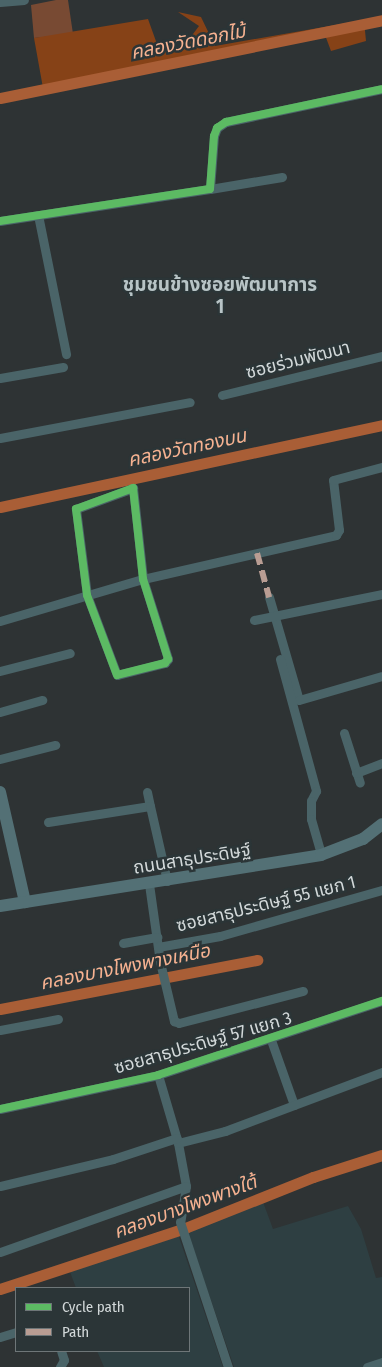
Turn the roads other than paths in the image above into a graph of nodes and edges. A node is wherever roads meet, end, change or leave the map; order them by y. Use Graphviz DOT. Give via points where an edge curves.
graph roads {
  1 [pos="24,0"];
  2 [pos="0,2"];
  3 [pos="382,89"];
  4 [pos="282,178"];
  5 [pos="210,189"];
  6 [pos="38,215"];
  7 [pos="0,221"];
  8 [pos="66,354"];
  9 [pos="382,356"];
  10 [pos="62,367"];
  11 [pos="0,378"];
  12 [pos="222,395"];
  13 [pos="190,402"];
  14 [pos="0,438"];
  15 [pos="382,467"];
  16 [pos="143,579"];
  17 [pos="382,594"];
  18 [pos="87,595"];
  19 [pos="269,596"];
  20 [pos="275,616"];
  21 [pos="254,620"];
  22 [pos="0,622"];
  23 [pos="70,653"];
  24 [pos="280,659"];
  25 [pos="0,671"];
  26 [pos="382,676"];
  27 [pos="42,700"];
  28 [pos="0,712"];
  29 [pos="344,733"];
  30 [pos="55,745"];
  31 [pos="0,759"];
  32 [pos="381,765"];
  33 [pos="356,773"];
  34 [pos="360,783"];
  35 [pos="0,792"];
  36 [pos="147,792"];
  37 [pos="150,806"];
  38 [pos="48,822"];
  39 [pos="382,824"];
  40 [pos="5,835"];
  41 [pos="321,855"];
  42 [pos="167,881"];
  43 [pos="149,884"];
  44 [pos="382,890"];
  45 [pos="25,902"];
  46 [pos="0,906"];
  47 [pos="157,942"];
  48 [pos="123,943"];
  49 [pos="303,991"];
  50 [pos="382,1001"];
  51 [pos="58,1019"];
  52 [pos="0,1030"];
  53 [pos="271,1040"];
  54 [pos="382,1072"];
  55 [pos="158,1075"];
  56 [pos="294,1105"];
  57 [pos="0,1109"];
  58 [pos="177,1140"];
  59 [pos="0,1186"];
  60 [pos="186,1186"];
  61 [pos="0,1252"];
  62 [pos="15,1332"];
  63 [pos="0,1337"];
  64 [pos="61,1352"];
  65 [pos="382,1362"];
  66 [pos="60,1367"];
  67 [pos="228,1367"];
  68 [pos="367,1367"];
  1 -- 2 [label="street"];
  3 -- 5 [label="street" via="226,122 216,128 214,136"];
  4 -- 5 [label="street"];
  5 -- 6 [label="street"];
  6 -- 7 [label="street"];
  6 -- 8 [label="street"];
  9 -- 12 [label="street, ซอยร่วมพัฒนา"];
  10 -- 11 [label="street"];
  13 -- 14 [label="street"];
  15 -- 16 [label="street" via="333,480 339,530 336,535"];
  16 -- 18 [label="street"];
  16 -- 18 [label="street" via="168,654 165,662 121,675 114,672"];
  16 -- 18 [label="street" via="133,488 76,509"];
  17 -- 20 [label="street"];
  18 -- 22 [label="street"];
  19 -- 20 [label="street"];
  20 -- 21 [label="street"];
  20 -- 26 [label="street" via="299,700"];
  23 -- 25 [label="street"];
  24 -- 41 [label="street" via="316,791 311,801 311,819"];
  27 -- 28 [label="street"];
  29 -- 33 [label="street"];
  30 -- 31 [label="street"];
  32 -- 33 [label="street"];
  33 -- 34 [label="street"];
  35 -- 40 [label="main road"];
  36 -- 37 [label="street"];
  37 -- 38 [label="street"];
  37 -- 42 [label="street"];
  39 -- 41 [label="main road, ถนนสาธุประดิษฐ์" via="363,839"];
  40 -- 45 [label="main road"];
  41 -- 42 [label="main road, ถนนสาธุประดิษฐ์"];
  42 -- 43 [label="main road, ถนนสาธุประดิษฐ์"];
  43 -- 45 [label="main road, ถนนสาธุประดิษฐ์"];
  43 -- 47 [label="street"];
  44 -- 47 [label="street, ซอยสาธุประดิษฐ์ 55 แยก 1" via="220,936"];
  45 -- 46 [label="main road, ถนนสาธุประดิษฐ์"];
  47 -- 48 [label="street, ซอยสาธุประดิษฐ์ 55 แยก 1"];
  47 -- 49 [label="street" via="172,1017 179,1023"];
  50 -- 53 [label="street, ซอยสาธุประดิษฐ์ 57 แยก 3"];
  51 -- 52 [label="street"];
  53 -- 55 [label="street, ซอยสาธุประดิษฐ์ 57 แยก 3"];
  53 -- 56 [label="street"];
  54 -- 56 [label="street"];
  55 -- 57 [label="street, ซอยสาธุประดิษฐ์ 57 แยก 3"];
  55 -- 58 [label="street"];
  56 -- 58 [label="street" via="225,1130"];
  58 -- 59 [label="street"];
  58 -- 60 [label="street"];
  60 -- 61 [label="street"];
  60 -- 67 [label="street" via="180,1222"];
  62 -- 63 [label="street"];
  64 -- 66 [label="street" via="64,1360"];
  65 -- 68 [label="street"];
}
